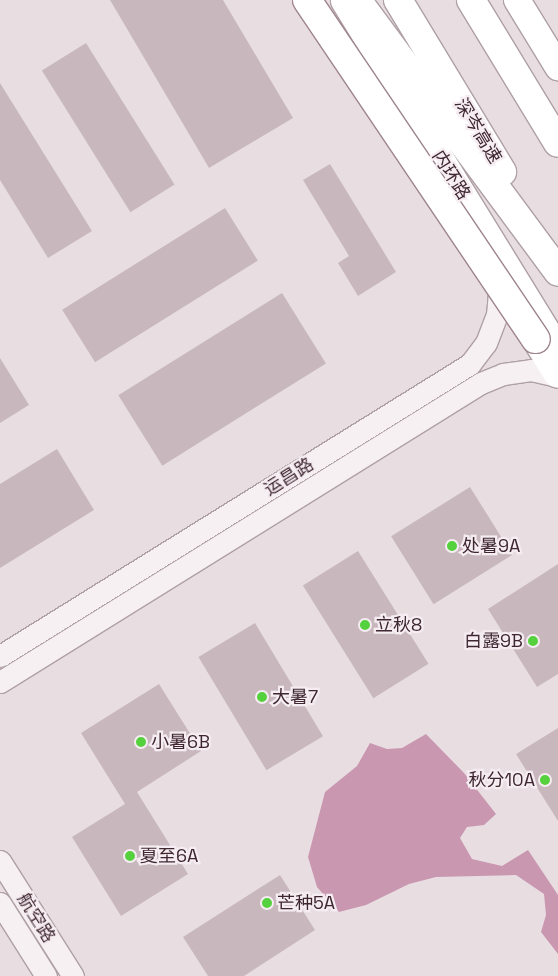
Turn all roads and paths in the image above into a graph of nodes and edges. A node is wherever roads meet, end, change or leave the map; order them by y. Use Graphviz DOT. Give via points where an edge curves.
graph roads {
  1 [pos="308,0"];
  2 [pos="344,0"];
  3 [pos="357,0"];
  4 [pos="398,0"];
  5 [pos="471,0"];
  6 [pos="517,0"];
  7 [pos="558,67"];
  8 [pos="558,143"];
  9 [pos="495,246"];
  10 [pos="558,263"];
  11 [pos="558,272"];
  12 [pos="558,349"];
  13 [pos="558,375"];
  14 [pos="0,656"];
  15 [pos="0,682"];
  16 [pos="0,860"];
  17 [pos="0,903"];
  18 [pos="46,976"];
  19 [pos="73,976"];
  1 -- 13 [label="highway, bridge"];
  2 -- 9 [label="main road, 内环路"];
  3 -- 11 [label="highway"];
  4 -- 10 [label="highway, 深岑高速"];
  5 -- 8 [label="highway"];
  6 -- 7 [label="main road"];
  9 -- 12 [label="main road, 内环路"];
  9 -- 14 [label="street, 运昌路" via="501,285 497,315 486,343 470,364"];
  13 -- 15 [label="street, 运昌路" via="531,370 503,374 481,383"];
  16 -- 19 [label="street, 航空路"];
  17 -- 18 [label="street, 航空路"];
}
